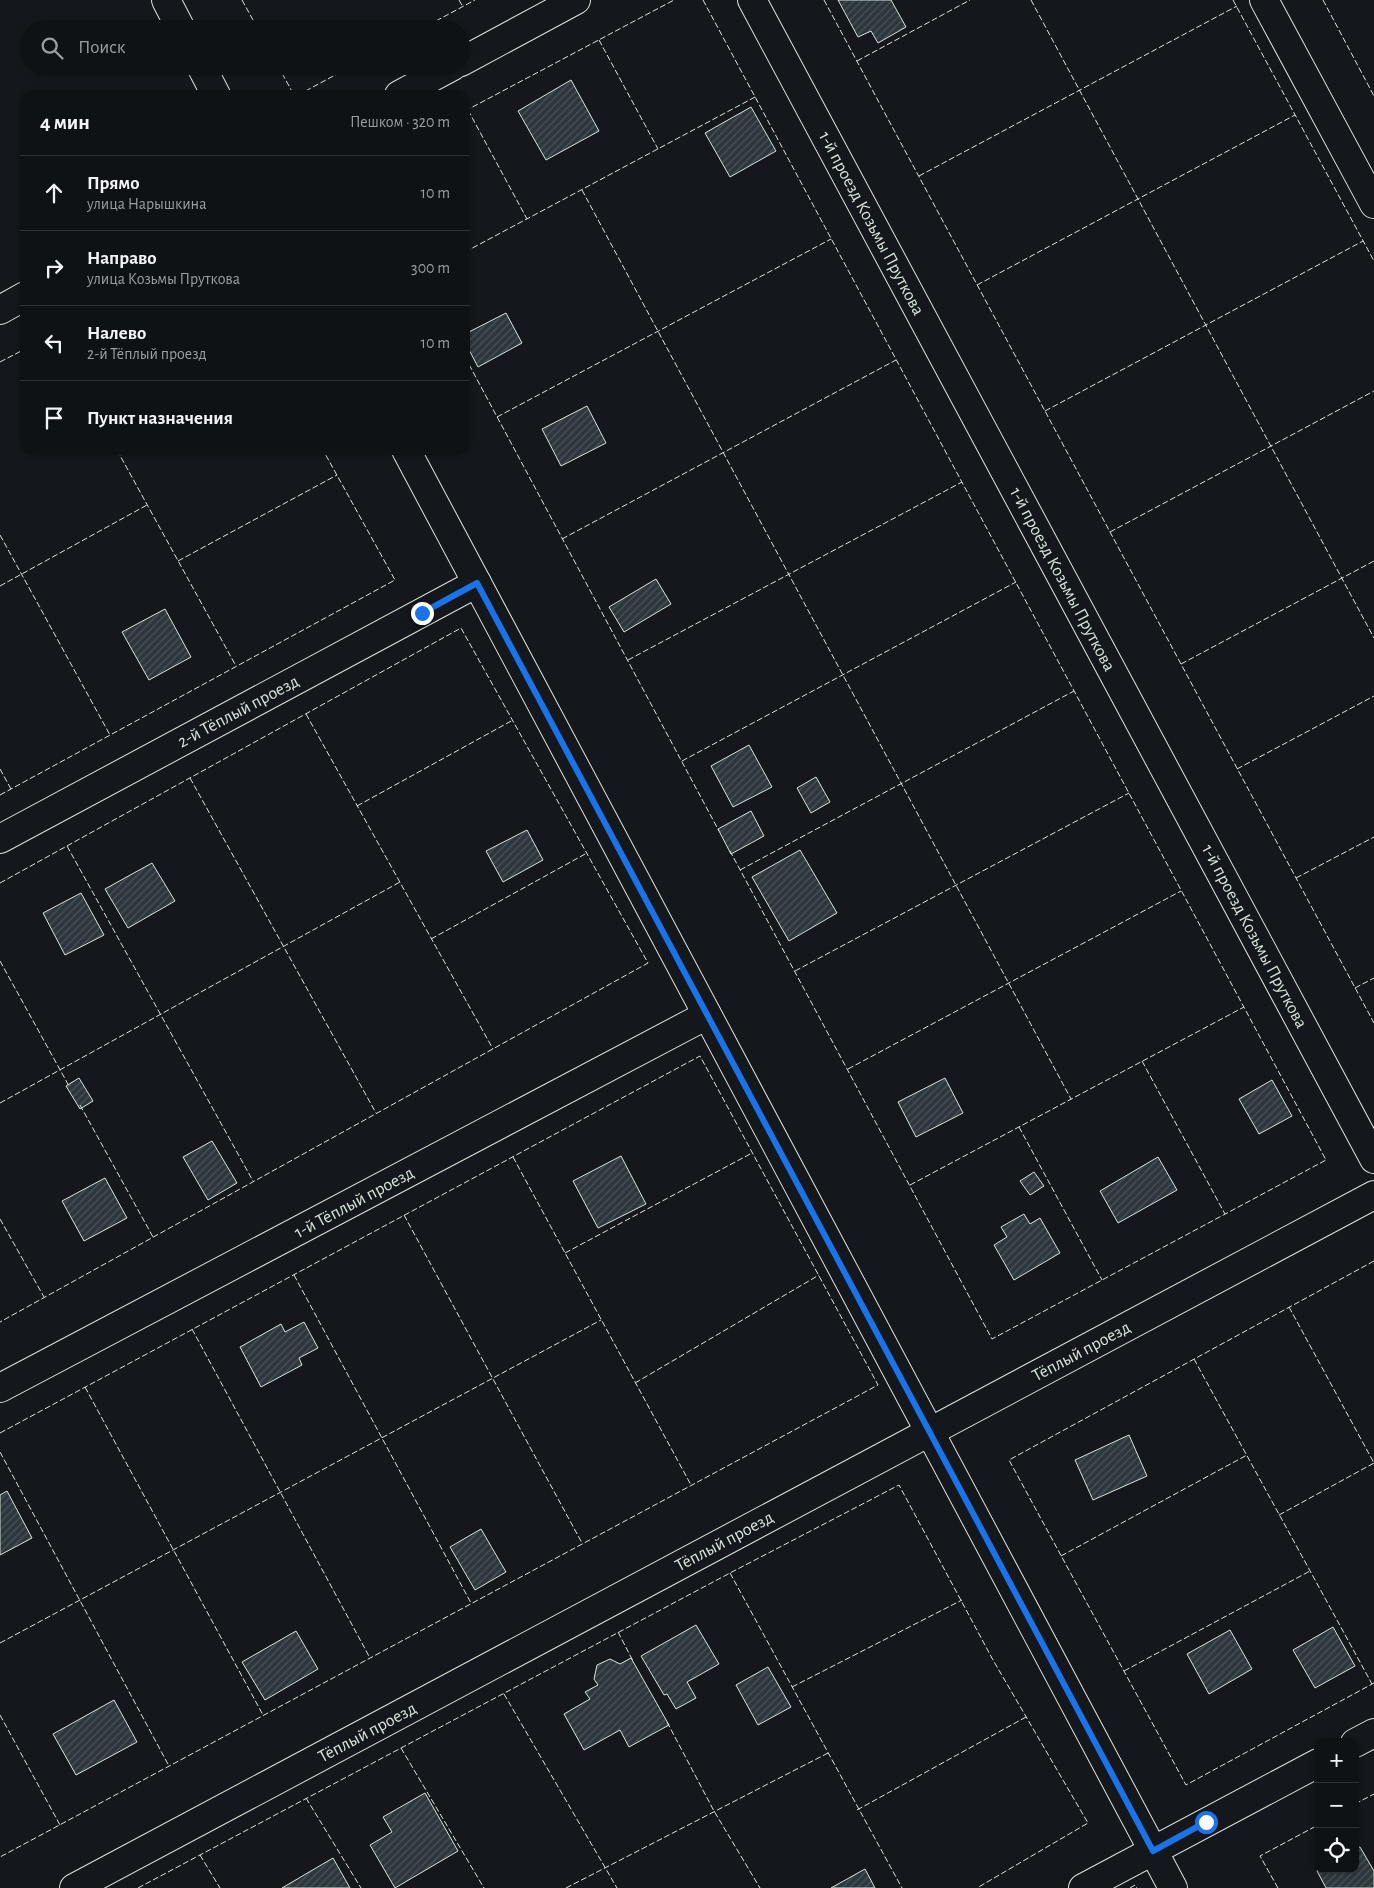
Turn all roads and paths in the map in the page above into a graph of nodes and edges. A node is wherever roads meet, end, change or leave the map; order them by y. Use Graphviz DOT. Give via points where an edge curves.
graph roads {
  1 [pos="166,0"];
  2 [pos="576,0"];
  3 [pos="752,0"];
  4 [pos="1264,0"];
  5 [pos="176,20"];
  6 [pos="470,57"];
  7 [pos="206,75"];
  8 [pos="436,75"];
  9 [pos="213,90"];
  10 [pos="408,90"];
  11 [pos="1374,204"];
  12 [pos="20,299"];
  13 [pos="0,310"];
  14 [pos="409,455"];
  15 [pos="477,583"];
  16 [pos="0,839"];
  17 [pos="707,1015"];
  18 [pos="1374,1159"];
  19 [pos="1374,1195"];
  20 [pos="0,1388"];
  21 [pos="929,1432"];
  22 [pos="1374,1732"];
  23 [pos="1359,1740"];
  24 [pos="1314,1765"];
  25 [pos="1153,1851"];
  26 [pos="74,1888"];
  27 [pos="1084,1888"];
  28 [pos="1173,1888"];
  1 -- 5 [label="street"];
  2 -- 6 [label="street"];
  3 -- 18 [label="street, 1-й проезд Козьмы Пруткова"];
  4 -- 11 [label="street"];
  7 -- 9 [label="street"];
  8 -- 10 [label="street"];
  12 -- 13 [label="street"];
  14 -- 15 [label="street"];
  15 -- 16 [label="street, 2-й Тёплый проезд"];
  15 -- 17 [label="street"];
  17 -- 20 [label="street, 1-й Тёплый проезд"];
  17 -- 21 [label="street"];
  19 -- 21 [label="street, Тёплый проезд"];
  21 -- 25 [label="street"];
  21 -- 26 [label="street, Тёплый проезд"];
  22 -- 23 [label="street"];
  24 -- 25 [label="street"];
  25 -- 27 [label="street"];
  25 -- 28 [label="street"];
}
